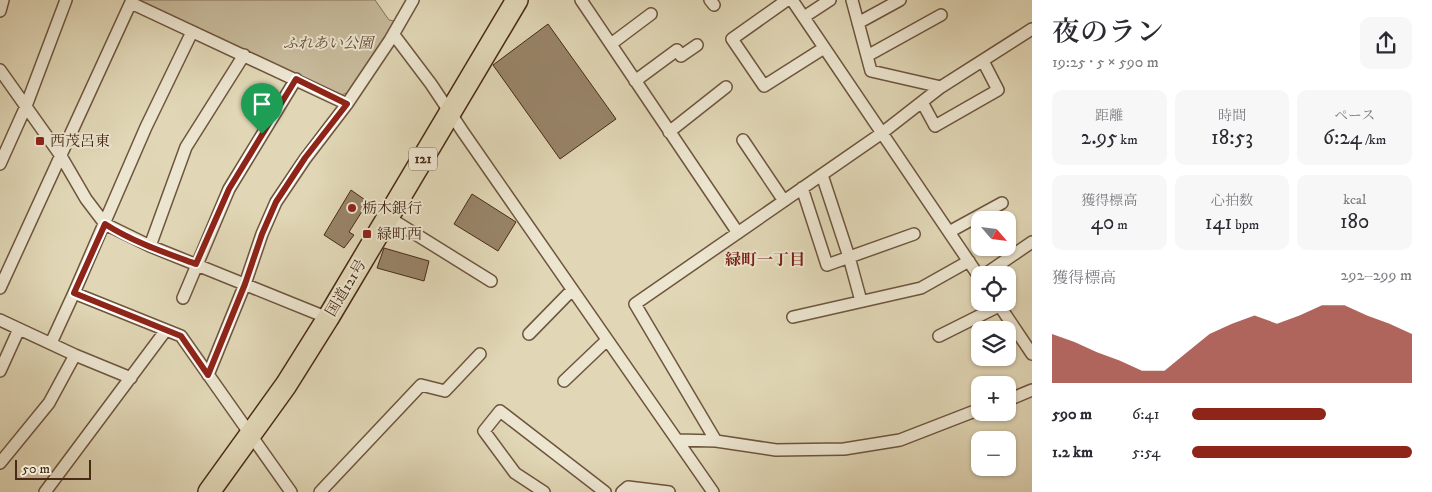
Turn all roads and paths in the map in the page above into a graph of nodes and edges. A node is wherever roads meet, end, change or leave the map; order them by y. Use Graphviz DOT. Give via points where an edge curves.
graph roads {
  1 [pos="2,0"];
  2 [pos="66,0"];
  3 [pos="517,0"];
  4 [pos="581,0"];
  5 [pos="787,0"];
  6 [pos="792,0"];
  7 [pos="830,0"];
  8 [pos="852,0"];
  9 [pos="900,0"];
  10 [pos="131,1"];
  11 [pos="411,1"];
  12 [pos="0,11"];
  13 [pos="651,14"];
  14 [pos="940,15"];
  15 [pos="804,17"];
  16 [pos="858,23"];
  17 [pos="1032,29"];
  18 [pos="192,32"];
  19 [pos="394,35"];
  20 [pos="611,44"];
  21 [pos="697,45"];
  22 [pos="824,48"];
  23 [pos="244,55"];
  24 [pos="867,56"];
  25 [pos="983,61"];
  26 [pos="0,70"];
  27 [pos="296,79"];
  28 [pos="635,80"];
  29 [pos="726,87"];
  30 [pos="941,87"];
  31 [pos="922,102"];
  32 [pos="347,104"];
  33 [pos="26,106"];
  34 [pos="450,113"];
  35 [pos="669,132"];
  36 [pos="882,133"];
  37 [pos="743,140"];
  38 [pos="61,156"];
  39 [pos="0,164"];
  40 [pos="822,175"];
  41 [pos="802,188"];
  42 [pos="784,201"];
  43 [pos="1002,203"];
  44 [pos="388,217"];
  45 [pos="105,224"];
  46 [pos="949,232"];
  47 [pos="738,233"];
  48 [pos="914,234"];
  49 [pos="1032,242"];
  50 [pos="150,246"];
  51 [pos="849,257"];
  52 [pos="969,261"];
  53 [pos="196,264"];
  54 [pos="972,266"];
  55 [pos="997,266"];
  56 [pos="491,281"];
  57 [pos="245,284"];
  58 [pos="0,288"];
  59 [pos="572,290"];
  60 [pos="74,293"];
  61 [pos="184,298"];
  62 [pos="862,301"];
  63 [pos="985,311"];
  64 [pos="1003,311"];
  65 [pos="792,317"];
  66 [pos="328,318"];
  67 [pos="0,320"];
  68 [pos="19,329"];
  69 [pos="166,330"];
  70 [pos="529,334"];
  71 [pos="939,336"];
  72 [pos="607,340"];
  73 [pos="51,343"];
  74 [pos="480,354"];
  75 [pos="1032,354"];
  76 [pos="75,355"];
  77 [pos="0,370"];
  78 [pos="208,375"];
  79 [pos="131,378"];
  80 [pos="564,381"];
  81 [pos="1032,390"];
  82 [pos="1016,397"];
  83 [pos="971,412"];
  84 [pos="250,436"];
  85 [pos="678,440"];
  86 [pos="716,441"];
  87 [pos="0,463"];
  88 [pos="45,492"];
  89 [pos="209,492"];
  90 [pos="291,492"];
  91 [pos="320,492"];
  92 [pos="544,492"];
  93 [pos="605,492"];
  94 [pos="622,492"];
  95 [pos="669,492"];
  96 [pos="713,492"];
  1 -- 12 [label="street"];
  2 -- 33 [label="street"];
  3 -- 34 [label="highway, 国道121号 / 121"];
  4 -- 20 [label="street"];
  5 -- 22 [label="street" via="732,39 764,86"];
  6 -- 15 [label="street"];
  7 -- 15 [label="street"];
  8 -- 16 [label="street"];
  9 -- 16 [label="street"];
  10 -- 18 [label="street"];
  10 -- 38 [label="street"];
  11 -- 19 [label="street"];
  13 -- 20 [label="street"];
  14 -- 24 [label="street"];
  15 -- 22 [label="street"];
  16 -- 24 [label="street"];
  17 -- 25 [label="street"];
  18 -- 23 [label="street"];
  18 -- 45 [label="street" via="146,127"];
  19 -- 32 [label="street"];
  19 -- 34 [label="street"];
  20 -- 28 [label="street"];
  21 -- 28 [label="street" via="682,56 677,50"];
  22 -- 36 [label="street"];
  23 -- 27 [label="street"];
  23 -- 50 [label="street" via="186,147"];
  24 -- 30 [label="street" via="871,71"];
  25 -- 30 [label="street"];
  25 -- 31 [label="street" via="998,90 935,126"];
  26 -- 33 [label="street"];
  27 -- 32 [label="street"];
  27 -- 53 [label="street" via="229,189"];
  28 -- 35 [label="street"];
  29 -- 35 [label="street"];
  30 -- 31 [label="street"];
  31 -- 36 [label="street"];
  32 -- 57 [label="street" via="276,202"];
  33 -- 38 [label="street"];
  33 -- 39 [label="street"];
  34 -- 44 [label="highway, 国道121号 / 121"];
  34 -- 59 [label="street"];
  35 -- 47 [label="street"];
  36 -- 40 [label="street"];
  36 -- 46 [label="street"];
  37 -- 42 [label="street"];
  38 -- 45 [label="street"];
  38 -- 58 [label="street"];
  40 -- 41 [label="street"];
  40 -- 51 [label="street"];
  41 -- 42 [label="street"];
  41 -- 51 [label="street" via="827,265"];
  42 -- 47 [label="street"];
  43 -- 46 [label="street"];
  44 -- 56 [label="street"];
  44 -- 66 [label="highway, 国道121号 / 121"];
  45 -- 50 [label="street"];
  45 -- 60 [label="street"];
  46 -- 52 [label="street"];
  47 -- 86 [label="street" via="635,304"];
  48 -- 51 [label="street"];
  49 -- 55 [label="street"];
  50 -- 53 [label="street"];
  51 -- 62 [label="street"];
  52 -- 54 [label="street"];
  52 -- 62 [label="street" via="921,288"];
  53 -- 57 [label="street"];
  53 -- 61 [label="street"];
  57 -- 66 [label="street"];
  57 -- 78 [label="street"];
  59 -- 70 [label="street"];
  59 -- 72 [label="street"];
  60 -- 69 [label="street"];
  60 -- 73 [label="street"];
  62 -- 65 [label="street"];
  63 -- 71 [label="street"];
  64 -- 75 [label="street"];
  66 -- 84 [label="highway, 国道121号 / 121"];
  67 -- 68 [label="street"];
  68 -- 73 [label="street"];
  68 -- 77 [label="street"];
  69 -- 78 [label="street" via="181,336"];
  69 -- 79 [label="street"];
  72 -- 80 [label="street"];
  72 -- 85 [label="street"];
  73 -- 76 [label="street"];
  74 -- 91 [label="street" via="445,391 421,385"];
  76 -- 79 [label="street"];
  76 -- 87 [label="street" via="49,403"];
  78 -- 84 [label="street"];
  79 -- 88 [label="street"];
  81 -- 82 [label="street"];
  83 -- 86 [label="street" via="900,440 844,449 776,450"];
  84 -- 89 [label="highway, 国道121号 / 121"];
  84 -- 90 [label="street"];
  85 -- 86 [label="street"];
  85 -- 96 [label="street"];
  92 -- 93 [label="street" via="515,473 484,431 500,411"];
  94 -- 95 [label="street" via="628,487"];
}
